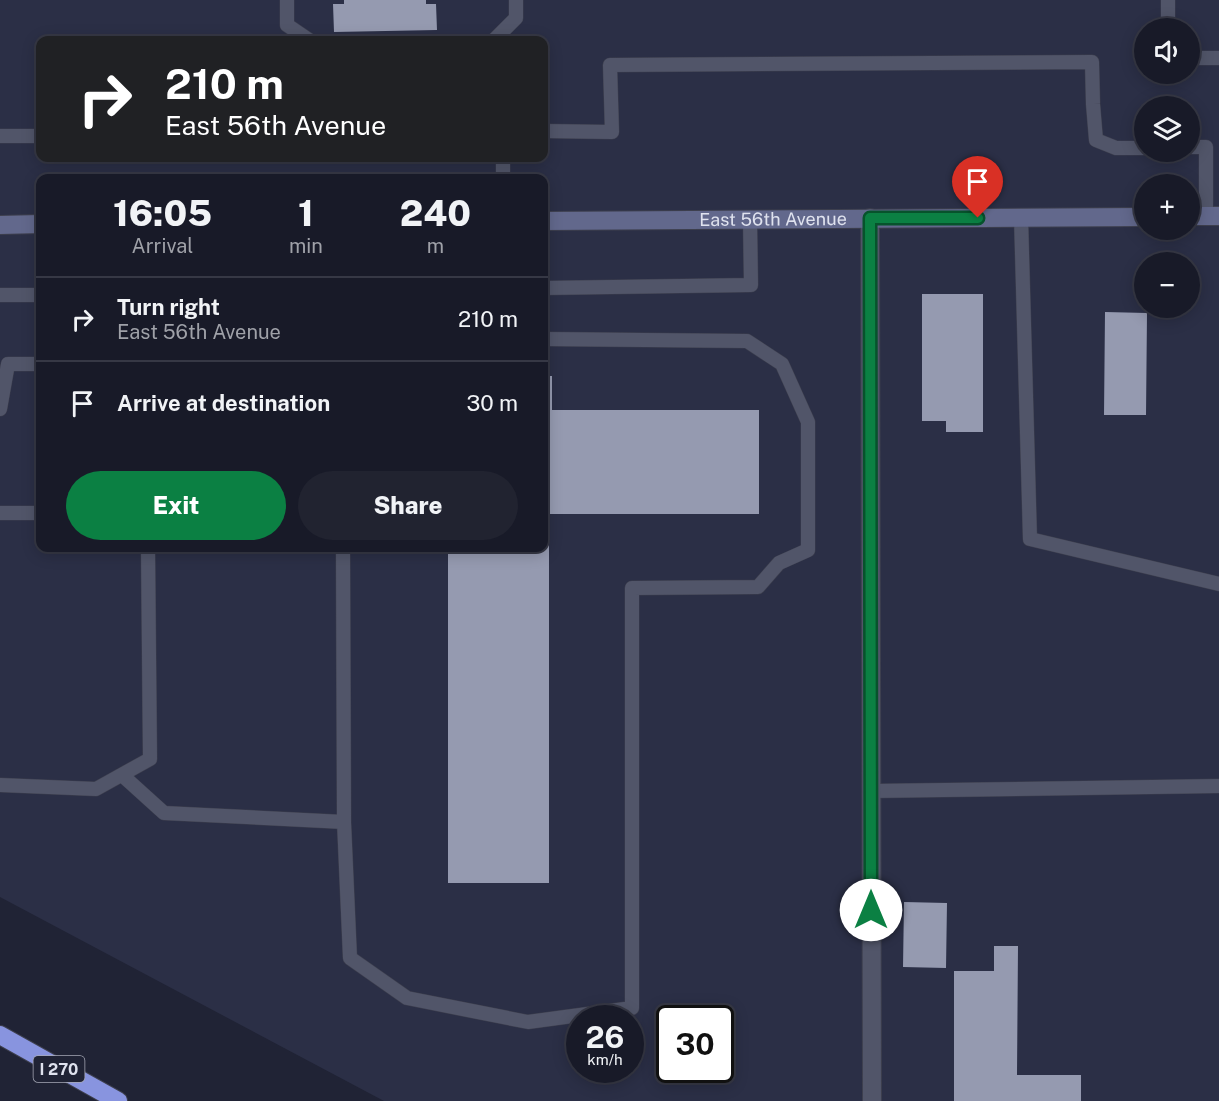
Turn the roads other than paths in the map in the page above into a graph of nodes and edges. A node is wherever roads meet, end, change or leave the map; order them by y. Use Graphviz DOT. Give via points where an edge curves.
graph roads {
  1 [pos="287,0"];
  2 [pos="516,0"];
  3 [pos="1168,0"];
  4 [pos="1168,18"];
  5 [pos="303,36"];
  6 [pos="498,36"];
  7 [pos="1200,58"];
  8 [pos="1219,58"];
  9 [pos="548,131"];
  10 [pos="0,136"];
  11 [pos="36,136"];
  12 [pos="1200,147"];
  13 [pos="1134,148"];
  14 [pos="1205,216"];
  15 [pos="1021,217"];
  16 [pos="1134,217"];
  17 [pos="870,218"];
  18 [pos="750,219"];
  19 [pos="548,221"];
  20 [pos="36,224"];
  21 [pos="0,225"];
  22 [pos="548,288"];
  23 [pos="0,295"];
  24 [pos="36,295"];
  25 [pos="548,339"];
  26 [pos="36,364"];
  27 [pos="0,409"];
  28 [pos="0,513"];
  29 [pos="36,513"];
  30 [pos="148,552"];
  31 [pos="342,552"];
  32 [pos="1219,584"];
  33 [pos="122,775"];
  34 [pos="0,785"];
  35 [pos="1219,786"];
  36 [pos="871,790"];
  37 [pos="344,822"];
  38 [pos="0,1035"];
  39 [pos="118,1101"];
  40 [pos="872,1101"];
  1 -- 5 [label="lane" via="287,25"];
  2 -- 6 [label="lane" via="516,18"];
  3 -- 4 [label="lane"];
  7 -- 8 [label="lane"];
  9 -- 13 [label="lane" via="612,132 610,65 1092,62 1096,140 1116,148"];
  10 -- 11 [label="lane"];
  12 -- 14 [label="lane" via="1206,147"];
  15 -- 16 [label="main road, East 56th Avenue"];
  15 -- 17 [label="main road, East 56th Avenue"];
  15 -- 32 [label="lane" via="1030,539"];
  17 -- 18 [label="main road, East 56th Avenue"];
  17 -- 36 [label="street"];
  18 -- 19 [label="main road, East 56th Avenue"];
  18 -- 22 [label="lane" via="751,285"];
  20 -- 21 [label="main road"];
  23 -- 24 [label="lane"];
  25 -- 37 [label="lane" via="747,341 782,364 808,422 808,550 779,563 758,586 632,588 632,1008 528,1022 407,998 350,958"];
  26 -- 27 [label="lane" via="8,364"];
  28 -- 29 [label="lane"];
  30 -- 33 [label="lane" via="150,759"];
  31 -- 37 [label="lane"];
  33 -- 34 [label="lane" via="96,789"];
  33 -- 37 [label="lane" via="164,813"];
  35 -- 36 [label="lane"];
  36 -- 40 [label="street"];
  38 -- 39 [label="highway, I 270"];
}
